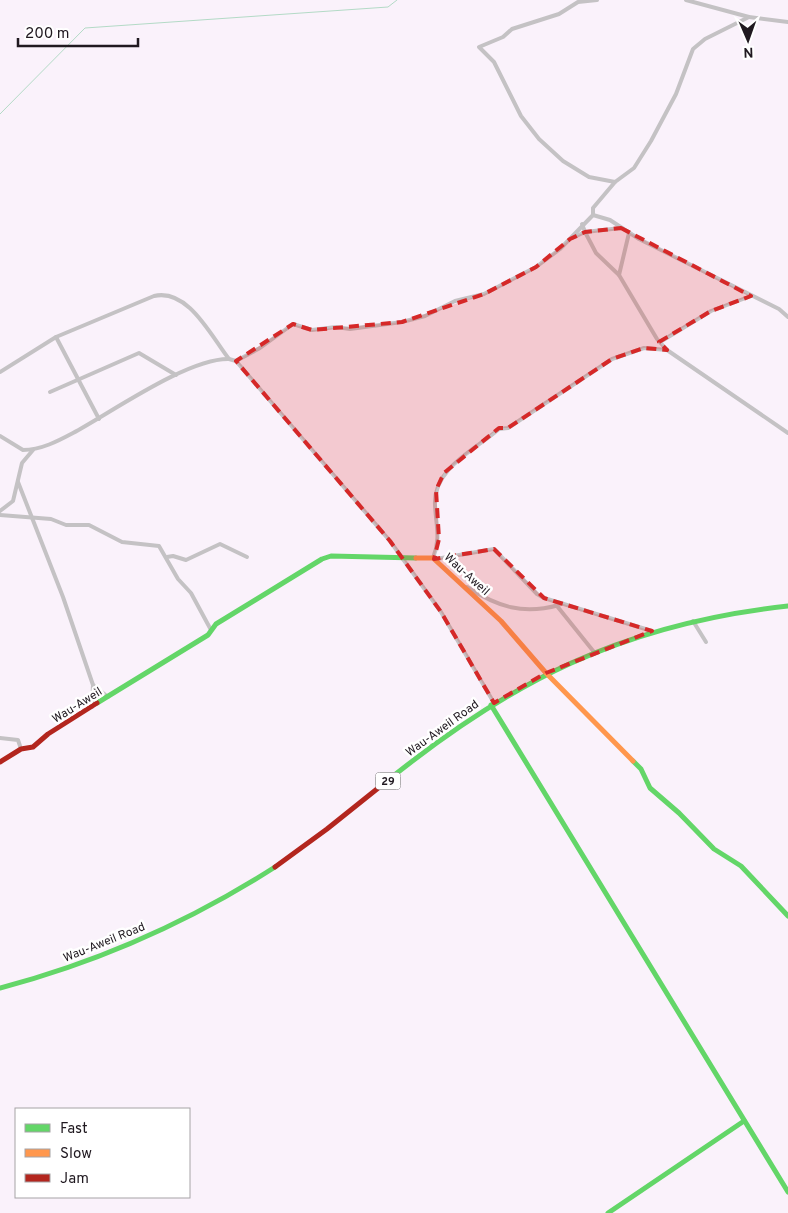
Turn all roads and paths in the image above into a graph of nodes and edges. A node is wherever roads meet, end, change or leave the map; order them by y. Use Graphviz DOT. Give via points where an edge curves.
graph roads {
  1 [pos="596,0"];
  2 [pos="686,0"];
  3 [pos="750,17"];
  4 [pos="788,22"];
  5 [pos="615,182"];
  6 [pos="593,215"];
  7 [pos="582,224"];
  8 [pos="621,228"];
  9 [pos="585,232"];
  10 [pos="629,233"];
  11 [pos="570,239"];
  12 [pos="619,275"];
  13 [pos="750,296"];
  14 [pos="788,317"];
  15 [pos="56,337"];
  16 [pos="660,342"];
  17 [pos="667,350"];
  18 [pos="229,359"];
  19 [pos="236,361"];
  20 [pos="0,372"];
  21 [pos="176,375"];
  22 [pos="79,380"];
  23 [pos="50,392"];
  24 [pos="99,419"];
  25 [pos="788,433"];
  26 [pos="0,436"];
  27 [pos="33,450"];
  28 [pos="18,482"];
  29 [pos="0,513"];
  30 [pos="32,517"];
  31 [pos="166,557"];
  32 [pos="247,557"];
  33 [pos="401,558"];
  34 [pos="434,559"];
  35 [pos="467,587"];
  36 [pos="560,605"];
  37 [pos="788,606"];
  38 [pos="693,621"];
  39 [pos="211,630"];
  40 [pos="652,631"];
  41 [pos="706,642"];
  42 [pos="594,652"];
  43 [pos="546,673"];
  44 [pos="92,685"];
  45 [pos="108,697"];
  46 [pos="492,704"];
  47 [pos="92,708"];
  48 [pos="0,738"];
  49 [pos="21,749"];
  50 [pos="0,762"];
  51 [pos="788,916"];
  52 [pos="0,988"];
  53 [pos="744,1121"];
  54 [pos="788,1192"];
  55 [pos="608,1213"];
  1 -- 5 [label="street" via="578,2 559,14 512,29 503,37 479,47 494,62 521,116 539,139 563,161 589,176"];
  2 -- 3 [label="street"];
  3 -- 4 [label="street"];
  3 -- 5 [label="street" via="705,39 693,49 676,94 651,140 634,168"];
  5 -- 6 [label="street" via="593,208"];
  6 -- 7 [label="street"];
  6 -- 8 [label="street" via="610,220"];
  7 -- 9 [label="street"];
  7 -- 11 [label="street"];
  8 -- 9 [label="street"];
  8 -- 10 [label="street"];
  9 -- 11 [label="street"];
  9 -- 12 [label="street" via="596,253"];
  10 -- 12 [label="street"];
  10 -- 13 [label="street"];
  11 -- 19 [label="street" via="526,274 484,294 454,301 432,314 350,329 312,330 293,324"];
  12 -- 16 [label="street"];
  13 -- 14 [label="street" via="779,309"];
  13 -- 16 [label="street" via="711,311"];
  15 -- 18 [label="street" via="154,296 169,295 196,314"];
  15 -- 20 [label="street"];
  15 -- 22 [label="street"];
  16 -- 17 [label="street"];
  17 -- 25 [label="street"];
  17 -- 34 [label="street" via="644,348 612,359 508,428 499,429 444,473 435,497 439,539"];
  18 -- 19 [label="street"];
  18 -- 21 [label="street" via="203,362"];
  19 -- 33 [label="street"];
  21 -- 22 [label="street" via="139,353"];
  21 -- 24 [label="street"];
  22 -- 23 [label="street"];
  22 -- 24 [label="street"];
  24 -- 27 [label="street"];
  26 -- 27 [label="street" via="17,448"];
  27 -- 28 [label="street" via="22,463"];
  28 -- 29 [label="street" via="13,501"];
  28 -- 30 [label="street"];
  29 -- 30 [label="street"];
  30 -- 31 [label="street" via="66,525 89,525 122,542 159,546"];
  30 -- 44 [label="street"];
  31 -- 32 [label="street" via="186,560 219,544"];
  31 -- 39 [label="street"];
  33 -- 34 [label="street, Wau-Aweil"];
  33 -- 39 [label="street, Wau-Aweil" via="326,557"];
  33 -- 46 [label="street" via="441,612"];
  34 -- 35 [label="street, Wau-Aweil"];
  34 -- 36 [label="street" via="494,549 536,594"];
  35 -- 36 [label="street" via="485,599 512,609"];
  35 -- 43 [label="street, Wau-Aweil" via="502,621"];
  36 -- 40 [label="street"];
  36 -- 42 [label="street"];
  37 -- 38 [label="street, Wau-Aweil Road / 29"];
  38 -- 40 [label="street, Wau-Aweil Road / 29"];
  38 -- 41 [label="street"];
  39 -- 45 [label="street, Wau-Aweil" via="208,635"];
  40 -- 42 [label="street, Wau-Aweil Road / 29"];
  42 -- 43 [label="street, Wau-Aweil Road / 29"];
  43 -- 46 [label="street, Wau-Aweil Road / 29"];
  43 -- 51 [label="street, Wau-Aweil" via="641,769 650,788 714,849 741,866"];
  44 -- 45 [label="street"];
  44 -- 47 [label="street"];
  45 -- 47 [label="street, Wau-Aweil"];
  46 -- 52 [label="street, Wau-Aweil Road / 29" via="314,840 234,894 112,951"];
  46 -- 53 [label="street"];
  47 -- 49 [label="street, Wau-Aweil" via="48,734 33,747"];
  48 -- 49 [label="street" via="18,740"];
  49 -- 50 [label="street, Wau-Aweil"];
  53 -- 54 [label="street"];
  53 -- 55 [label="street"];
}
